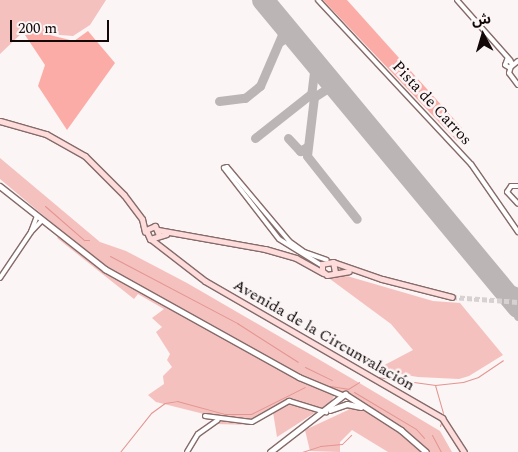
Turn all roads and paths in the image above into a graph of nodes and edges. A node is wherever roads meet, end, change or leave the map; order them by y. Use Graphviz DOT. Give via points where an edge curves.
graph roads {
  1 [pos="318,0"];
  2 [pos="457,0"];
  3 [pos="502,51"];
  4 [pos="517,62"];
  5 [pos="509,64"];
  6 [pos="518,85"];
  7 [pos="0,121"];
  8 [pos="0,186"];
  9 [pos="239,186"];
  10 [pos="518,186"];
  11 [pos="516,200"];
  12 [pos="518,204"];
  13 [pos="37,216"];
  14 [pos="142,219"];
  15 [pos="42,220"];
  16 [pos="153,226"];
  17 [pos="273,228"];
  18 [pos="31,232"];
  19 [pos="145,232"];
  20 [pos="518,232"];
  21 [pos="158,234"];
  22 [pos="152,240"];
  23 [pos="162,246"];
  24 [pos="330,261"];
  25 [pos="322,269"];
  26 [pos="335,272"];
  27 [pos="360,272"];
  28 [pos="0,278"];
  29 [pos="452,296"];
  30 [pos="350,397"];
  31 [pos="341,398"];
  32 [pos="346,405"];
  33 [pos="370,411"];
  34 [pos="326,412"];
  35 [pos="205,416"];
  36 [pos="219,420"];
  37 [pos="187,452"];
  38 [pos="270,452"];
  39 [pos="426,452"];
  40 [pos="464,452"];
  1 -- 20 [label="street, Pista de Carros" via="471,164"];
  2 -- 3 [label="street"];
  3 -- 5 [label="street"];
  3 -- 5 [label="street"];
  4 -- 5 [label="street"];
  5 -- 6 [label="street" via="509,73"];
  7 -- 14 [label="main road" via="46,134 85,156 113,181"];
  8 -- 13 [label="street"];
  9 -- 9 [label="street" via="228,167 224,168"];
  9 -- 17 [label="street"];
  10 -- 11 [label="street" via="513,185 507,190"];
  11 -- 12 [label="street"];
  13 -- 15 [label="street"];
  13 -- 18 [label="street"];
  14 -- 16 [label="main road"];
  14 -- 19 [label="main road"];
  15 -- 18 [label="street"];
  15 -- 31 [label="street" via="105,269"];
  16 -- 19 [label="main road"];
  16 -- 21 [label="main road"];
  17 -- 24 [label="street" via="298,249"];
  17 -- 25 [label="street" via="284,244"];
  18 -- 28 [label="street"];
  19 -- 22 [label="main road, Avenida de la Circunvalación"];
  21 -- 22 [label="main road"];
  21 -- 23 [label="main road"];
  21 -- 25 [label="main road" via="254,246"];
  22 -- 23 [label="main road, Avenida de la Circunvalación"];
  23 -- 40 [label="main road, Avenida de la Circunvalación" via="205,281 442,418"];
  24 -- 25 [label="main road"];
  24 -- 26 [label="main road"];
  24 -- 27 [label="main road"];
  25 -- 26 [label="main road" via="329,275"];
  26 -- 27 [label="main road"];
  27 -- 29 [label="main road"];
  30 -- 31 [label="street"];
  30 -- 32 [label="street"];
  30 -- 33 [label="street"];
  31 -- 32 [label="street"];
  31 -- 34 [label="street"];
  32 -- 33 [label="street"];
  32 -- 34 [label="street"];
  33 -- 39 [label="street" via="401,430"];
  34 -- 36 [label="street" via="289,401 252,422"];
  34 -- 38 [label="street"];
  35 -- 36 [label="street"];
  36 -- 37 [label="street" via="198,434"];
}
